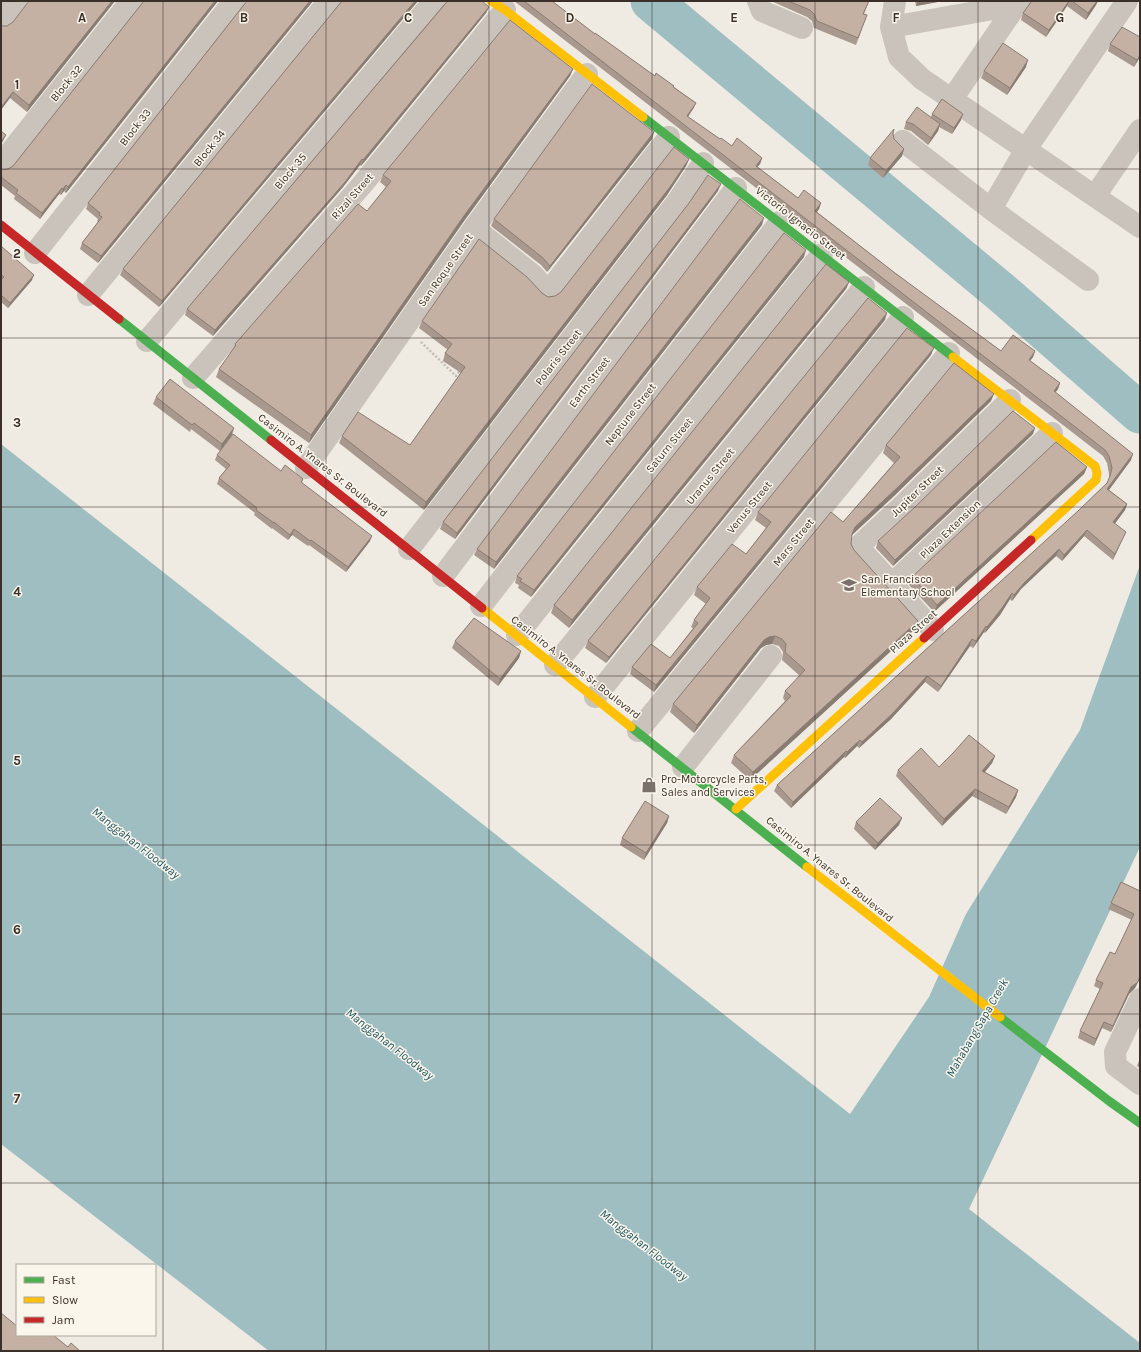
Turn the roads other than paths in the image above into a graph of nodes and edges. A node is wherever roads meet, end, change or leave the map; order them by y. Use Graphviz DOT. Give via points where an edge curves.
graph roads {
  1 [pos="16,1"];
  2 [pos="131,1"];
  3 [pos="234,1"];
  4 [pos="329,1"];
  5 [pos="434,1"];
  6 [pos="758,1"];
  7 [pos="895,1"];
  8 [pos="1127,1"];
  9 [pos="1017,3"];
  10 [pos="498,6"];
  11 [pos="1,20"];
  12 [pos="891,27"];
  13 [pos="802,28"];
  14 [pos="587,74"];
  15 [pos="952,99"];
  16 [pos="1140,130"];
  17 [pos="669,137"];
  18 [pos="903,141"];
  19 [pos="1026,149"];
  20 [pos="703,163"];
  21 [pos="1,164"];
  22 [pos="736,188"];
  23 [pos="1095,196"];
  24 [pos="991,209"];
  25 [pos="780,222"];
  26 [pos="1,225"];
  27 [pos="1140,227"];
  28 [pos="474,228"];
  29 [pos="35,253"];
  30 [pos="822,254"];
  31 [pos="1088,280"];
  32 [pos="864,287"];
  33 [pos="88,295"];
  34 [pos="903,317"];
  35 [pos="147,341"];
  36 [pos="949,353"];
  37 [pos="193,378"];
  38 [pos="1010,400"];
  39 [pos="1052,433"];
  40 [pos="1095,466"];
  41 [pos="306,468"];
  42 [pos="409,550"];
  43 [pos="443,576"];
  44 [pos="892,584"];
  45 [pos="481,606"];
  46 [pos="933,630"];
  47 [pos="517,635"];
  48 [pos="771,656"];
  49 [pos="555,665"];
  50 [pos="595,697"];
  51 [pos="638,731"];
  52 [pos="683,767"];
  53 [pos="736,809"];
  54 [pos="1140,999"];
  55 [pos="1140,1084"];
  56 [pos="1140,1123"];
  1 -- 11 [label="street"];
  2 -- 21 [label="street, Block 32"];
  3 -- 29 [label="street, Block 33"];
  4 -- 33 [label="street, Block 34"];
  5 -- 35 [label="street, Block 35"];
  6 -- 13 [label="street" via="762,11"];
  7 -- 12 [label="street"];
  8 -- 19 [label="street"];
  9 -- 12 [label="street"];
  9 -- 15 [label="street"];
  10 -- 14 [label="main road, Victorio Ignacio Street"];
  10 -- 37 [label="street, Rizal Street" via="357,191"];
  12 -- 15 [label="street" via="899,57 922,79"];
  14 -- 17 [label="main road, Victorio Ignacio Street"];
  14 -- 28 [label="street, San Roque Street"];
  15 -- 19 [label="street"];
  16 -- 23 [label="street"];
  17 -- 20 [label="main road, Victorio Ignacio Street"];
  17 -- 28 [label="street" via="548,292 533,275"];
  18 -- 24 [label="street"];
  19 -- 23 [label="street"];
  19 -- 24 [label="street"];
  20 -- 22 [label="main road, Victorio Ignacio Street"];
  20 -- 42 [label="street, Polaris Street" via="677,202"];
  22 -- 25 [label="main road, Victorio Ignacio Street"];
  22 -- 43 [label="street, Earth Street"];
  23 -- 27 [label="street"];
  24 -- 31 [label="street"];
  25 -- 30 [label="main road, Victorio Ignacio Street"];
  25 -- 45 [label="street, Neptune Street"];
  26 -- 29 [label="main road, Casimiro A. Ynares Sr. Boulevard"];
  28 -- 41 [label="street, San Roque Street"];
  29 -- 33 [label="main road, Casimiro A. Ynares Sr. Boulevard"];
  30 -- 32 [label="main road, Victorio Ignacio Street"];
  30 -- 47 [label="street, Saturn Street"];
  32 -- 34 [label="main road, Victorio Ignacio Street"];
  32 -- 49 [label="street, Uranus Street"];
  33 -- 35 [label="main road, Casimiro A. Ynares Sr. Boulevard"];
  34 -- 36 [label="main road, Victorio Ignacio Street"];
  34 -- 50 [label="street, Venus Street"];
  35 -- 37 [label="main road, Casimiro A. Ynares Sr. Boulevard"];
  36 -- 38 [label="main road, Victorio Ignacio Street"];
  36 -- 51 [label="street, Mars Street"];
  37 -- 41 [label="main road, Casimiro A. Ynares Sr. Boulevard"];
  38 -- 39 [label="main road, Victorio Ignacio Street"];
  38 -- 44 [label="street, Jupiter Street" via="861,544 860,549"];
  39 -- 40 [label="main road, Victorio Ignacio Street"];
  39 -- 44 [label="street, Plaza Extension"];
  40 -- 46 [label="main road, Plaza Street" via="1096,480"];
  41 -- 42 [label="main road, Casimiro A. Ynares Sr. Boulevard"];
  42 -- 43 [label="main road, Casimiro A. Ynares Sr. Boulevard"];
  43 -- 45 [label="main road, Casimiro A. Ynares Sr. Boulevard"];
  44 -- 46 [label="street"];
  45 -- 47 [label="main road, Casimiro A. Ynares Sr. Boulevard"];
  46 -- 53 [label="main road, Plaza Street"];
  47 -- 49 [label="main road, Casimiro A. Ynares Sr. Boulevard"];
  48 -- 52 [label="street"];
  49 -- 50 [label="main road, Casimiro A. Ynares Sr. Boulevard"];
  50 -- 51 [label="main road, Casimiro A. Ynares Sr. Boulevard"];
  51 -- 52 [label="main road, Casimiro A. Ynares Sr. Boulevard"];
  52 -- 53 [label="main road, Casimiro A. Ynares Sr. Boulevard"];
  53 -- 56 [label="main road, Casimiro A. Ynares Sr. Boulevard" via="894,935"];
  54 -- 55 [label="street" via="1115,1052 1116,1066"];
}
